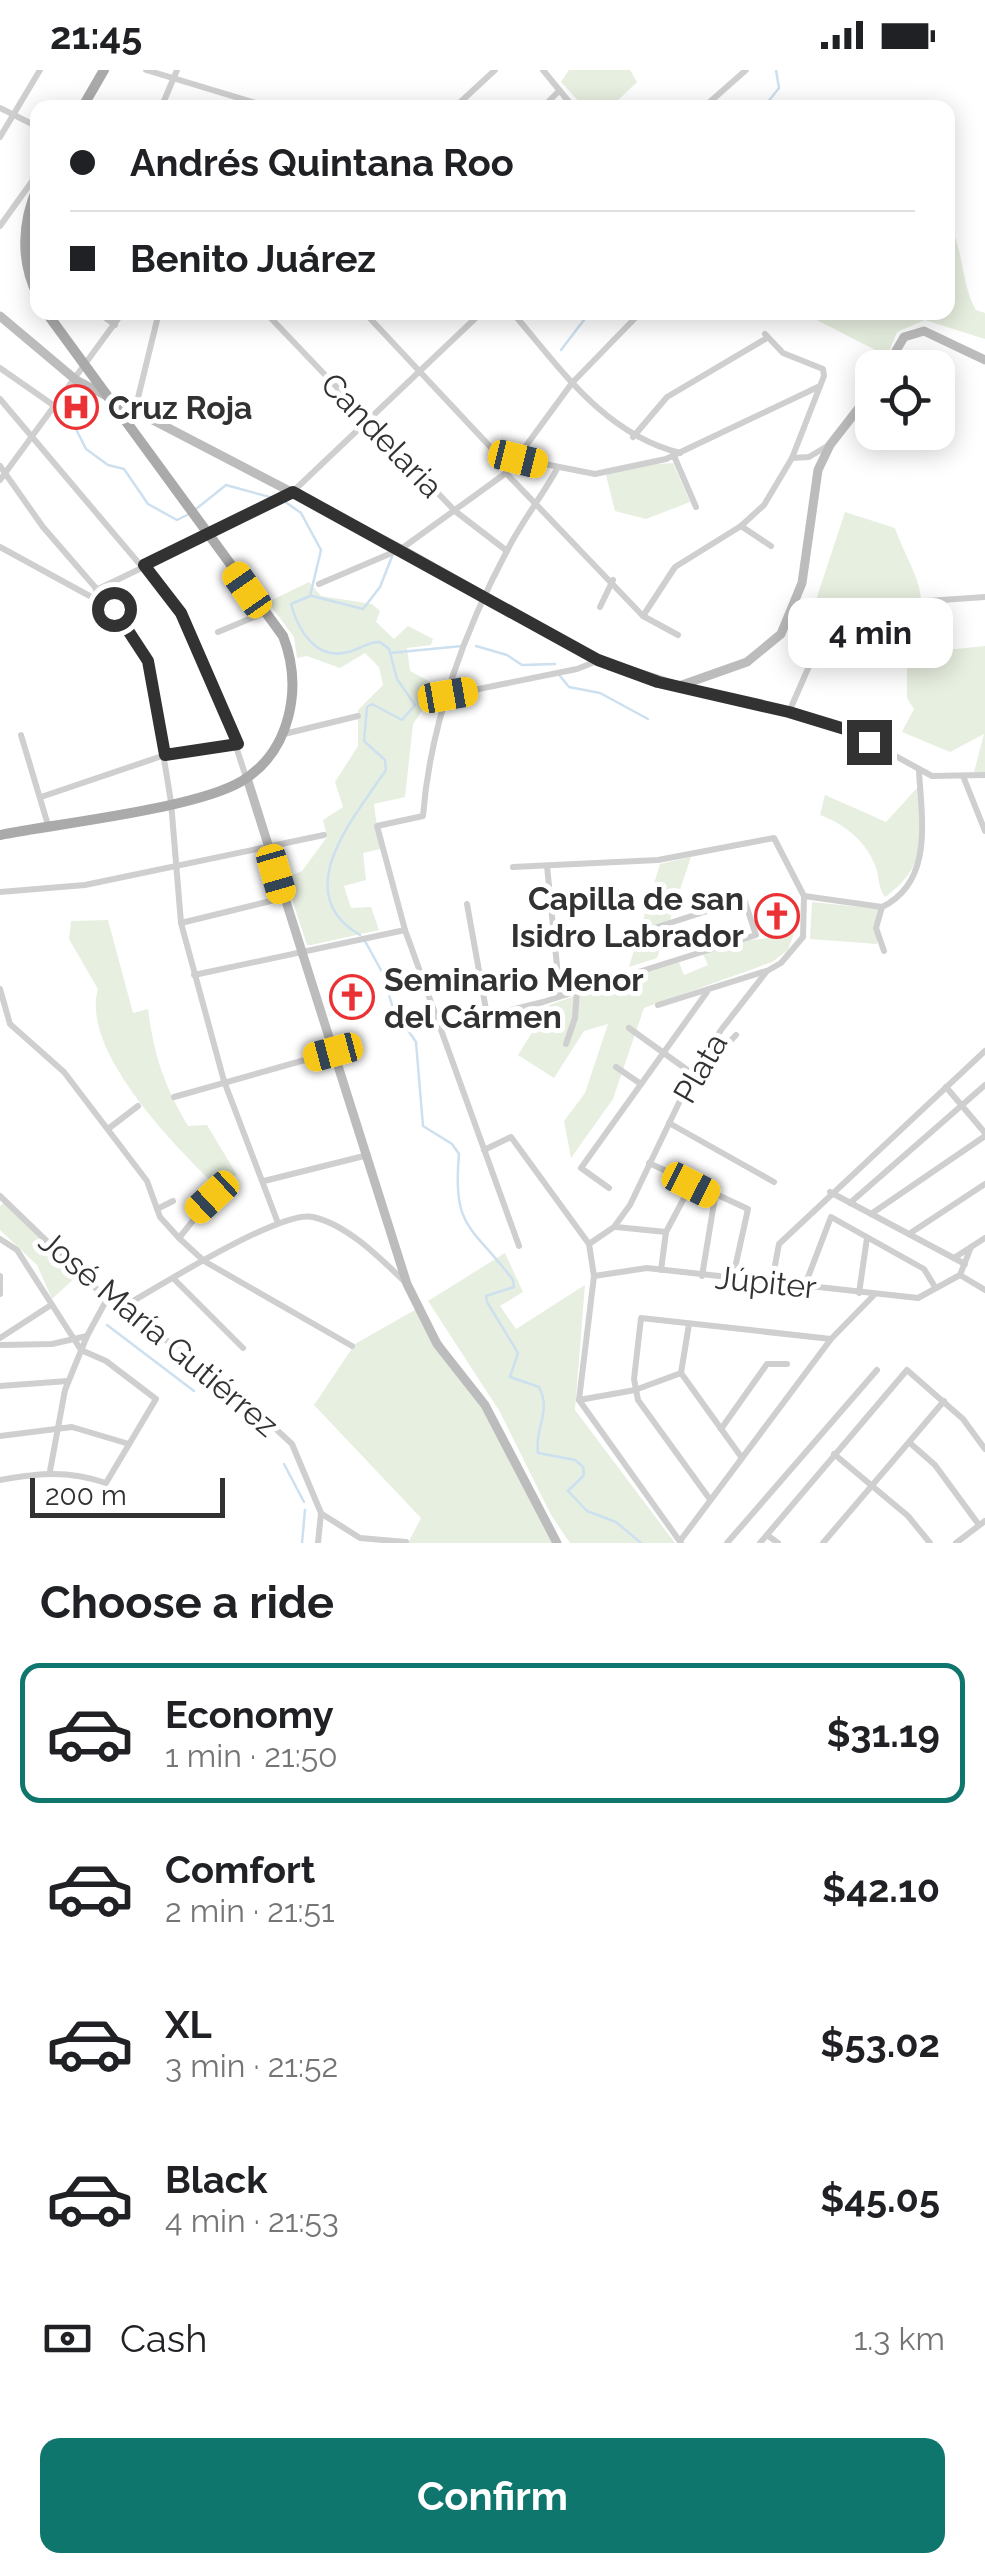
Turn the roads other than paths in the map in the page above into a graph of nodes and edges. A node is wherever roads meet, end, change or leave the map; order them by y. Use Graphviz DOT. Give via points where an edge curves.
graph roads {
  1 [pos="40,70"];
  2 [pos="104,70"];
  3 [pos="146,70"];
  4 [pos="178,70"];
  5 [pos="494,70"];
  6 [pos="543,70"];
  7 [pos="746,70"];
  8 [pos="174,80"];
  9 [pos="560,91"];
  10 [pos="87,100"];
  11 [pos="165,100"];
  12 [pos="244,100"];
  13 [pos="462,100"];
  14 [pos="550,100"];
  15 [pos="567,100"];
  16 [pos="715,100"];
  17 [pos="0,108"];
  18 [pos="14,115"];
  19 [pos="30,123"];
  20 [pos="0,136"];
  21 [pos="30,185"];
  22 [pos="30,206"];
  23 [pos="0,226"];
  24 [pos="30,267"];
  25 [pos="0,316"];
  26 [pos="52,320"];
  27 [pos="109,320"];
  28 [pos="118,320"];
  29 [pos="157,320"];
  30 [pos="272,320"];
  31 [pos="372,320"];
  32 [pos="474,320"];
  33 [pos="519,320"];
  34 [pos="633,320"];
  35 [pos="115,325"];
  36 [pos="896,350"];
  37 [pos="985,360"];
  38 [pos="0,368"];
  39 [pos="85,368"];
  40 [pos="422,372"];
  41 [pos="76,380"];
  42 [pos="572,383"];
  43 [pos="822,385"];
  44 [pos="103,394"];
  45 [pos="0,398"];
  46 [pos="56,407"];
  47 [pos="134,410"];
  48 [pos="855,413"];
  49 [pos="368,421"];
  50 [pos="125,422"];
  51 [pos="32,438"];
  52 [pos="633,438"];
  53 [pos="830,445"];
  54 [pos="678,455"];
  55 [pos="792,458"];
  56 [pos="518,459"];
  57 [pos="557,469"];
  58 [pos="508,471"];
  59 [pos="2,473"];
  60 [pos="289,495"];
  61 [pos="538,504"];
  62 [pos="696,506"];
  63 [pos="456,511"];
  64 [pos="741,526"];
  65 [pos="208,536"];
  66 [pos="772,546"];
  67 [pos="0,547"];
  68 [pos="401,549"];
  69 [pos="507,551"];
  70 [pos="144,565"];
  71 [pos="613,580"];
  72 [pos="319,584"];
  73 [pos="96,590"];
  74 [pos="486,596"];
  75 [pos="985,597"];
  76 [pos="600,606"];
  77 [pos="114,609"];
  78 [pos="264,614"];
  79 [pos="643,616"];
  80 [pos="218,632"];
  81 [pos="678,634"];
  82 [pos="598,660"];
  83 [pos="679,686"];
  84 [pos="448,695"];
  85 [pos="789,712"];
  86 [pos="358,716"];
  87 [pos="22,735"];
  88 [pos="282,735"];
  89 [pos="238,744"];
  90 [pos="165,755"];
  91 [pos="919,770"];
  92 [pos="985,775"];
  93 [pos="963,776"];
  94 [pos="246,778"];
  95 [pos="40,797"];
  96 [pos="171,802"];
  97 [pos="48,825"];
  98 [pos="985,831"];
  99 [pos="0,835"];
  100 [pos="324,835"];
  101 [pos="269,849"];
  102 [pos="178,866"];
  103 [pos="547,866"];
  104 [pos="513,867"];
  105 [pos="0,892"];
  106 [pos="804,896"];
  107 [pos="284,898"];
  108 [pos="467,904"];
  109 [pos="882,907"];
  110 [pos="182,922"];
  111 [pos="405,930"];
  112 [pos="642,932"];
  113 [pos="884,950"];
  114 [pos="301,953"];
  115 [pos="767,971"];
  116 [pos="194,975"];
  117 [pos="0,990"];
  118 [pos="577,990"];
  119 [pos="707,992"];
  120 [pos="560,996"];
  121 [pos="658,1005"];
  122 [pos="488,1015"];
  123 [pos="441,1027"];
  124 [pos="630,1028"];
  125 [pos="736,1035"];
  126 [pos="566,1044"];
  127 [pos="985,1051"];
  128 [pos="333,1052"];
  129 [pos="664,1053"];
  130 [pos="616,1066"];
  131 [pos="693,1074"];
  132 [pos="224,1081"];
  133 [pos="641,1084"];
  134 [pos="985,1085"];
  135 [pos="686,1086"];
  136 [pos="946,1087"];
  137 [pos="174,1096"];
  138 [pos="961,1105"];
  139 [pos="138,1106"];
  140 [pos="670,1123"];
  141 [pos="108,1130"];
  142 [pos="985,1135"];
  143 [pos="484,1150"];
  144 [pos="369,1155"];
  145 [pos="650,1163"];
  146 [pos="264,1181"];
  147 [pos="774,1182"];
  148 [pos="985,1184"];
  149 [pos="691,1185"];
  150 [pos="610,1188"];
  151 [pos="235,1190"];
  152 [pos="830,1192"];
  153 [pos="0,1196"];
  154 [pos="715,1197"];
  155 [pos="173,1202"];
  156 [pos="850,1203"];
  157 [pos="157,1208"];
  158 [pos="871,1214"];
  159 [pos="278,1223"];
  160 [pos="614,1227"];
  161 [pos="666,1232"];
  162 [pos="908,1234"];
  163 [pos="179,1238"];
  164 [pos="867,1238"];
  165 [pos="985,1238"];
  166 [pos="0,1239"];
  167 [pos="589,1244"];
  168 [pos="520,1246"];
  169 [pos="971,1247"];
  170 [pos="954,1258"];
  171 [pos="204,1261"];
  172 [pos="964,1264"];
  173 [pos="661,1270"];
  174 [pos="960,1274"];
  175 [pos="0,1276"];
  176 [pos="594,1276"];
  177 [pos="702,1276"];
  178 [pos="733,1277"];
  179 [pos="174,1279"];
  180 [pos="772,1281"];
  181 [pos="407,1284"];
  182 [pos="805,1285"];
  183 [pos="982,1286"];
  184 [pos="935,1287"];
  185 [pos="859,1292"];
  186 [pos="0,1294"];
  187 [pos="874,1295"];
  188 [pos="107,1299"];
  189 [pos="51,1306"];
  190 [pos="121,1308"];
  191 [pos="689,1324"];
  192 [pos="87,1336"];
  193 [pos="74,1338"];
  194 [pos="830,1339"];
  195 [pos="0,1341"];
  196 [pos="352,1346"];
  197 [pos="242,1348"];
  198 [pos="80,1350"];
  199 [pos="787,1364"];
  200 [pos="877,1370"];
  201 [pos="681,1373"];
  202 [pos="68,1381"];
  203 [pos="0,1386"];
  204 [pos="635,1390"];
  205 [pos="579,1400"];
  206 [pos="944,1401"];
  207 [pos="58,1426"];
  208 [pos="721,1429"];
  209 [pos="0,1436"];
  210 [pos="910,1443"];
  211 [pos="129,1444"];
  212 [pos="985,1449"];
  213 [pos="834,1454"];
  214 [pos="742,1458"];
  215 [pos="50,1471"];
  216 [pos="0,1480"];
  217 [pos="874,1484"];
  218 [pos="709,1498"];
  219 [pos="320,1514"];
  220 [pos="982,1523"];
  221 [pos="767,1535"];
  222 [pos="322,1541"];
  223 [pos="406,1542"];
  224 [pos="680,1542"];
  225 [pos="556,1543"];
  226 [pos="726,1543"];
  227 [pos="760,1543"];
  228 [pos="778,1543"];
  229 [pos="823,1543"];
  230 [pos="930,1543"];
  231 [pos="956,1543"];
  1 -- 18 [label="street"];
  2 -- 10 [label="main road"];
  3 -- 8 [label="street"];
  4 -- 8 [label="street"];
  5 -- 13 [label="street"];
  6 -- 9 [label="street"];
  7 -- 16 [label="street"];
  8 -- 11 [label="street"];
  8 -- 12 [label="street"];
  9 -- 14 [label="street"];
  9 -- 15 [label="street"];
  17 -- 18 [label="street"];
  18 -- 19 [label="street"];
  18 -- 20 [label="street"];
  21 -- 23 [label="street"];
  22 -- 24 [label="main road"];
  25 -- 41 [label="street"];
  26 -- 39 [label="main road"];
  27 -- 35 [label="street"];
  28 -- 35 [label="street"];
  29 -- 47 [label="street"];
  30 -- 49 [label="street, Candelaria"];
  31 -- 40 [label="street"];
  32 -- 40 [label="street"];
  33 -- 42 [label="street"];
  34 -- 42 [label="street"];
  35 -- 39 [label="street"];
  36 -- 37 [label="street" via="904,337 924,331"];
  38 -- 46 [label="street"];
  39 -- 41 [label="street"];
  39 -- 44 [label="main road"];
  40 -- 49 [label="street"];
  40 -- 58 [label="street"];
  41 -- 44 [label="street"];
  41 -- 46 [label="street"];
  42 -- 52 [label="street"];
  42 -- 56 [label="street"];
  43 -- 52 [label="street" via="823,369 783,353 766,336 667,396"];
  43 -- 54 [label="street"];
  43 -- 55 [label="street"];
  44 -- 47 [label="street"];
  44 -- 50 [label="main road"];
  45 -- 51 [label="street"];
  46 -- 51 [label="street"];
  47 -- 50 [label="street"];
  47 -- 60 [label="street"];
  48 -- 53 [label="street"];
  49 -- 60 [label="street"];
  49 -- 63 [label="street, Candelaria"];
  50 -- 65 [label="main road"];
  51 -- 59 [label="street"];
  51 -- 70 [label="street"];
  52 -- 54 [label="street"];
  53 -- 55 [label="street"];
  53 -- 83 [label="street" via="814,485 802,583 780,634 747,662"];
  54 -- 57 [label="street" via="595,474"];
  54 -- 62 [label="street"];
  55 -- 64 [label="street" via="764,505"];
  56 -- 57 [label="street"];
  56 -- 58 [label="street"];
  57 -- 61 [label="street"];
  58 -- 61 [label="street"];
  58 -- 63 [label="street"];
  59 -- 73 [label="street"];
  60 -- 65 [label="street"];
  60 -- 68 [label="street"];
  61 -- 69 [label="street"];
  61 -- 71 [label="street"];
  63 -- 68 [label="street"];
  63 -- 69 [label="street, Candelaria"];
  64 -- 66 [label="street"];
  64 -- 79 [label="street" via="675,567"];
  65 -- 70 [label="street"];
  65 -- 78 [label="main road"];
  67 -- 77 [label="street"];
  68 -- 72 [label="street"];
  68 -- 74 [label="street"];
  69 -- 74 [label="street"];
  70 -- 73 [label="street"];
  70 -- 89 [label="street" via="181,613"];
  71 -- 76 [label="street"];
  71 -- 79 [label="street"];
  73 -- 77 [label="street"];
  74 -- 82 [label="street"];
  74 -- 84 [label="street"];
  75 -- 85 [label="street" via="928,601 923,621 908,632 824,618"];
  77 -- 90 [label="street" via="148,661"];
  78 -- 80 [label="street"];
  78 -- 88 [label="main road" via="283,636 293,672"];
  79 -- 81 [label="street"];
  82 -- 83 [label="street"];
  82 -- 84 [label="street"];
  83 -- 85 [label="street"];
  84 -- 111 [label="street" via="436,728 423,816 377,826"];
  85 -- 91 [label="street" via="848,730"];
  86 -- 88 [label="street"];
  87 -- 95 [label="street"];
  88 -- 94 [label="main road"];
  89 -- 90 [label="street"];
  89 -- 94 [label="street"];
  90 -- 95 [label="street"];
  90 -- 96 [label="street"];
  91 -- 93 [label="street"];
  91 -- 109 [label="street" via="926,831 904,889"];
  92 -- 93 [label="street"];
  93 -- 98 [label="street"];
  94 -- 96 [label="main road"];
  94 -- 101 [label="street"];
  95 -- 97 [label="street"];
  96 -- 97 [label="main road"];
  96 -- 102 [label="street"];
  97 -- 99 [label="main road"];
  100 -- 101 [label="street"];
  101 -- 102 [label="street"];
  101 -- 107 [label="street"];
  102 -- 105 [label="street" via="44,891"];
  102 -- 110 [label="street"];
  103 -- 104 [label="street"];
  103 -- 106 [label="street" via="658,860 774,838"];
  103 -- 120 [label="street"];
  106 -- 109 [label="street"];
  106 -- 115 [label="street, Plata" via="802,938 782,964"];
  107 -- 110 [label="street"];
  107 -- 114 [label="street"];
  108 -- 122 [label="street"];
  109 -- 113 [label="street" via="876,928"];
  110 -- 116 [label="street"];
  111 -- 114 [label="street"];
  111 -- 123 [label="street"];
  112 -- 118 [label="street" via="744,899 756,934"];
  114 -- 116 [label="street"];
  114 -- 128 [label="street"];
  115 -- 119 [label="street"];
  115 -- 131 [label="street, Plata"];
  116 -- 132 [label="street"];
  117 -- 141 [label="street" via="10,1024 64,1072"];
  118 -- 120 [label="street"];
  118 -- 126 [label="street"];
  119 -- 121 [label="street"];
  119 -- 129 [label="street"];
  120 -- 122 [label="street"];
  122 -- 123 [label="street"];
  123 -- 143 [label="street"];
  124 -- 129 [label="street"];
  125 -- 135 [label="street"];
  127 -- 136 [label="street"];
  128 -- 132 [label="street"];
  128 -- 144 [label="street"];
  129 -- 131 [label="street"];
  129 -- 133 [label="street"];
  130 -- 133 [label="street"];
  131 -- 135 [label="street, Plata"];
  132 -- 137 [label="street"];
  132 -- 146 [label="street"];
  133 -- 150 [label="street" via="581,1168"];
  134 -- 138 [label="street"];
  135 -- 140 [label="street, Plata"];
  136 -- 138 [label="street"];
  136 -- 152 [label="street"];
  138 -- 142 [label="street"];
  138 -- 156 [label="street"];
  139 -- 141 [label="street"];
  140 -- 145 [label="street, Plata"];
  140 -- 147 [label="street"];
  141 -- 157 [label="street" via="147,1180"];
  142 -- 158 [label="street"];
  143 -- 167 [label="street" via="511,1137"];
  143 -- 168 [label="street"];
  144 -- 146 [label="street"];
  144 -- 181 [label="street"];
  145 -- 149 [label="street"];
  145 -- 160 [label="street, Plata"];
  146 -- 159 [label="street"];
  148 -- 162 [label="street"];
  149 -- 154 [label="street"];
  149 -- 161 [label="street"];
  151 -- 163 [label="street" via="212,1197"];
  152 -- 156 [label="street"];
  152 -- 180 [label="street" via="778,1244"];
  153 -- 188 [label="street, José María Gutiérrez"];
  154 -- 177 [label="street"];
  154 -- 178 [label="street" via="748,1208"];
  155 -- 157 [label="street"];
  156 -- 158 [label="street"];
  157 -- 163 [label="street"];
  158 -- 162 [label="street"];
  159 -- 171 [label="street"];
  159 -- 181 [label="street" via="310,1215 340,1228"];
  160 -- 161 [label="street"];
  160 -- 167 [label="street, Plata"];
  161 -- 173 [label="street"];
  162 -- 170 [label="street"];
  163 -- 171 [label="street"];
  164 -- 182 [label="street" via="831,1217"];
  164 -- 184 [label="street" via="924,1269"];
  164 -- 185 [label="street"];
  165 -- 169 [label="street"];
  166 -- 189 [label="street" via="16,1250"];
  167 -- 176 [label="street"];
  169 -- 170 [label="street"];
  169 -- 172 [label="street"];
  170 -- 172 [label="street"];
  171 -- 179 [label="street"];
  171 -- 196 [label="street"];
  172 -- 174 [label="street"];
  173 -- 176 [label="street, Júpiter"];
  173 -- 177 [label="street, Júpiter"];
  174 -- 183 [label="street"];
  174 -- 184 [label="street, Júpiter"];
  175 -- 186 [label="street"];
  176 -- 205 [label="street"];
  177 -- 178 [label="street, Júpiter"];
  178 -- 180 [label="street, Júpiter"];
  179 -- 190 [label="street"];
  179 -- 197 [label="street"];
  180 -- 182 [label="street, Júpiter"];
  181 -- 225 [label="street" via="437,1344 485,1405"];
  182 -- 185 [label="street, Júpiter"];
  184 -- 187 [label="street, Júpiter" via="918,1298"];
  185 -- 187 [label="street, Júpiter"];
  187 -- 194 [label="street"];
  188 -- 190 [label="street, José María Gutiérrez"];
  188 -- 192 [label="street"];
  189 -- 193 [label="street"];
  189 -- 195 [label="street"];
  190 -- 219 [label="street, José María Gutiérrez" via="222,1379 276,1427 305,1467"];
  191 -- 194 [label="street"];
  191 -- 201 [label="street"];
  191 -- 204 [label="street" via="641,1318"];
  192 -- 193 [label="street"];
  192 -- 198 [label="street"];
  193 -- 195 [label="street" via="52,1344"];
  193 -- 198 [label="street"];
  194 -- 214 [label="street"];
  198 -- 202 [label="street"];
  198 -- 211 [label="street" via="106,1361 156,1400"];
  199 -- 208 [label="street" via="770,1361"];
  200 -- 226 [label="street"];
  201 -- 204 [label="street"];
  201 -- 208 [label="street"];
  202 -- 203 [label="street"];
  202 -- 207 [label="street"];
  204 -- 205 [label="street"];
  204 -- 218 [label="street"];
  205 -- 224 [label="street"];
  206 -- 210 [label="street"];
  206 -- 212 [label="street"];
  206 -- 213 [label="street" via="906,1370"];
  207 -- 209 [label="street"];
  207 -- 211 [label="street"];
  207 -- 215 [label="street"];
  208 -- 214 [label="street"];
  210 -- 217 [label="street"];
  210 -- 220 [label="street"];
  211 -- 215 [label="street" via="106,1483"];
  213 -- 217 [label="street"];
  213 -- 221 [label="street"];
  214 -- 218 [label="street"];
  215 -- 216 [label="street"];
  217 -- 229 [label="street"];
  217 -- 230 [label="street"];
  218 -- 224 [label="street"];
  219 -- 222 [label="street, José María Gutiérrez"];
  219 -- 223 [label="street" via="360,1538"];
  220 -- 231 [label="street"];
  221 -- 227 [label="street"];
  221 -- 228 [label="street"];
}
